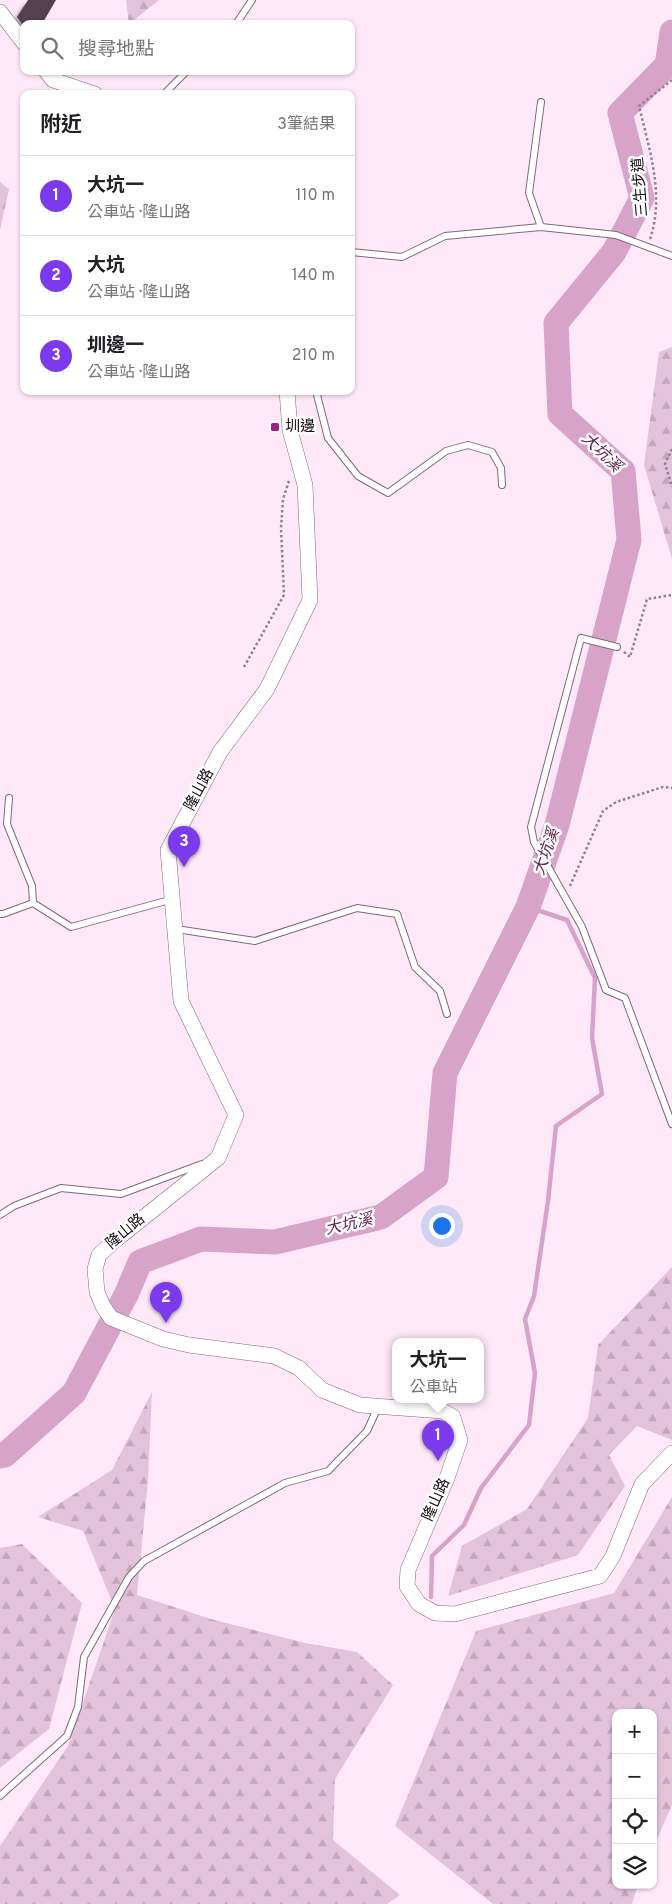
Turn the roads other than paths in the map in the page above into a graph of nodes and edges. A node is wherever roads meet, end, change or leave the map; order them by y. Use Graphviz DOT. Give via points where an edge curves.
graph roads {
  1 [pos="252,0"];
  2 [pos="0,13"];
  3 [pos="239,20"];
  4 [pos="20,37"];
  5 [pos="49,75"];
  6 [pos="183,75"];
  7 [pos="83,90"];
  8 [pos="168,90"];
  9 [pos="541,102"];
  10 [pos="541,227"];
  11 [pos="355,252"];
  12 [pos="672,256"];
  13 [pos="287,395"];
  14 [pos="317,395"];
  15 [pos="502,485"];
  16 [pos="617,647"];
  17 [pos="9,798"];
  18 [pos="173,899"];
  19 [pos="33,903"];
  20 [pos="0,914"];
  21 [pos="176,929"];
  22 [pos="447,1014"];
  23 [pos="672,1124"];
  24 [pos="218,1158"];
  25 [pos="0,1215"];
  26 [pos="378,1406"];
  27 [pos="672,1453"];
  28 [pos="0,1796"];
  1 -- 3 [label="lane"];
  2 -- 4 [label="street"];
  5 -- 7 [label="street" via="52,80"];
  6 -- 8 [label="lane"];
  9 -- 10 [label="lane" via="529,193"];
  10 -- 11 [label="lane" via="446,236 402,257"];
  10 -- 12 [label="lane" via="616,235"];
  13 -- 18 [label="street, 隆山路" via="290,430 305,485 310,600 267,689 220,752 168,850"];
  14 -- 15 [label="lane" via="328,438 358,476 388,493 446,451 468,445 492,452 501,468"];
  16 -- 23 [label="lane" via="582,638 531,827 534,842 582,927 606,990 625,998"];
  17 -- 19 [label="lane" via="7,824 32,886"];
  18 -- 19 [label="lane" via="71,928"];
  18 -- 21 [label="street, 隆山路"];
  19 -- 20 [label="lane"];
  21 -- 22 [label="lane" via="255,941 357,908 397,914 415,967 440,990"];
  21 -- 24 [label="street, 隆山路" via="182,1001 236,1115"];
  24 -- 25 [label="lane" via="121,1194 61,1188 14,1206"];
  24 -- 26 [label="street, 隆山路" via="99,1256 97,1292 111,1318 146,1334 189,1345 274,1356 298,1368 322,1390 360,1405"];
  26 -- 27 [label="street, 隆山路" via="443,1411 453,1417 460,1440 408,1570 407,1586 419,1604 434,1613 455,1614 600,1576 613,1556 642,1484"];
  26 -- 28 [label="lane" via="367,1431 328,1471 285,1483 144,1561 129,1577 84,1657 78,1707 67,1736"];
}
